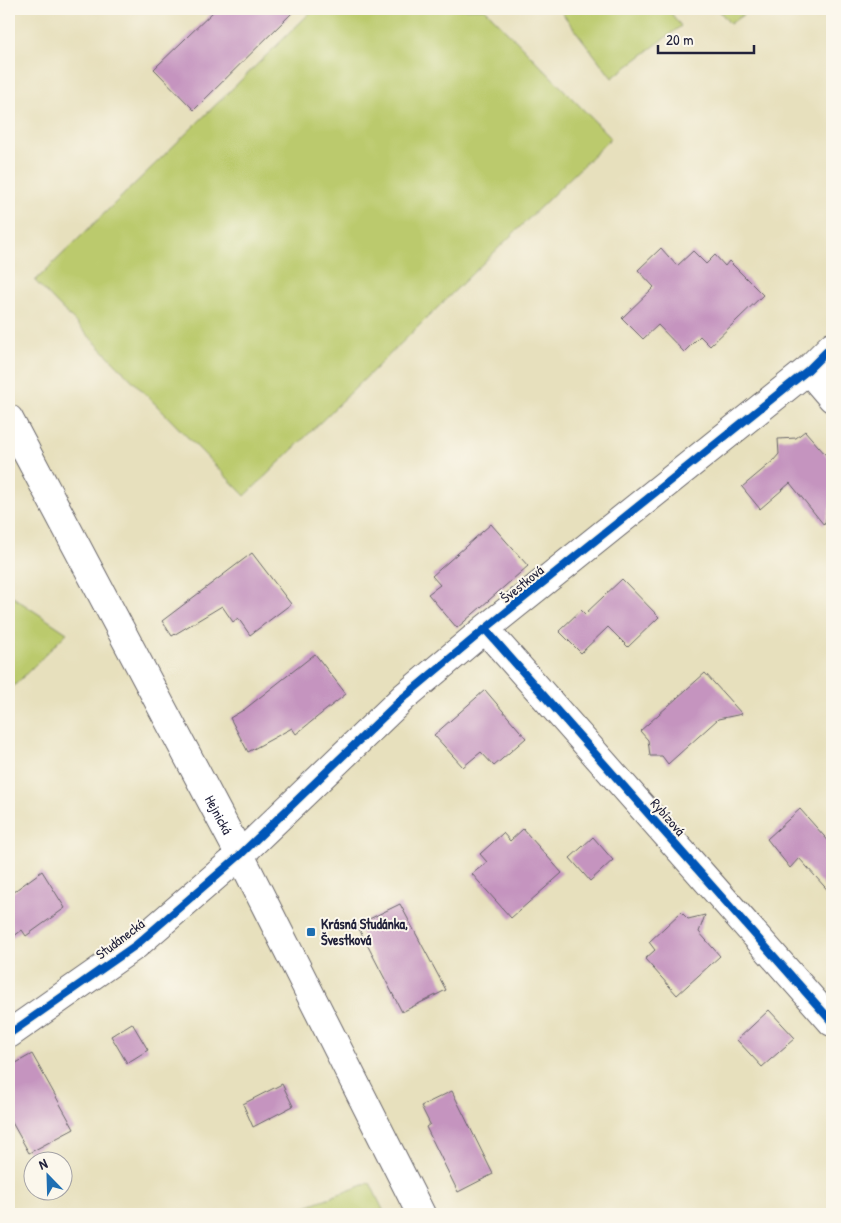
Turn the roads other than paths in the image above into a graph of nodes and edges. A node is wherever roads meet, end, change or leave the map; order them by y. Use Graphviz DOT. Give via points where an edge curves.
graph roads {
  1 [pos="832,346"];
  2 [pos="808,370"];
  3 [pos="832,398"];
  4 [pos="9,419"];
  5 [pos="485,629"];
  6 [pos="240,855"];
  7 [pos="832,1022"];
  8 [pos="9,1034"];
  9 [pos="421,1214"];
  1 -- 2 [label="street, Švestková"];
  2 -- 3 [label="street"];
  2 -- 5 [label="street, Švestková"];
  4 -- 6 [label="street, Hejnická"];
  5 -- 6 [label="street, Švestková" via="404,697"];
  5 -- 7 [label="street, Rybízová"];
  6 -- 8 [label="street, Studánecká" via="136,945"];
  6 -- 9 [label="street, Hejnická"];
}
